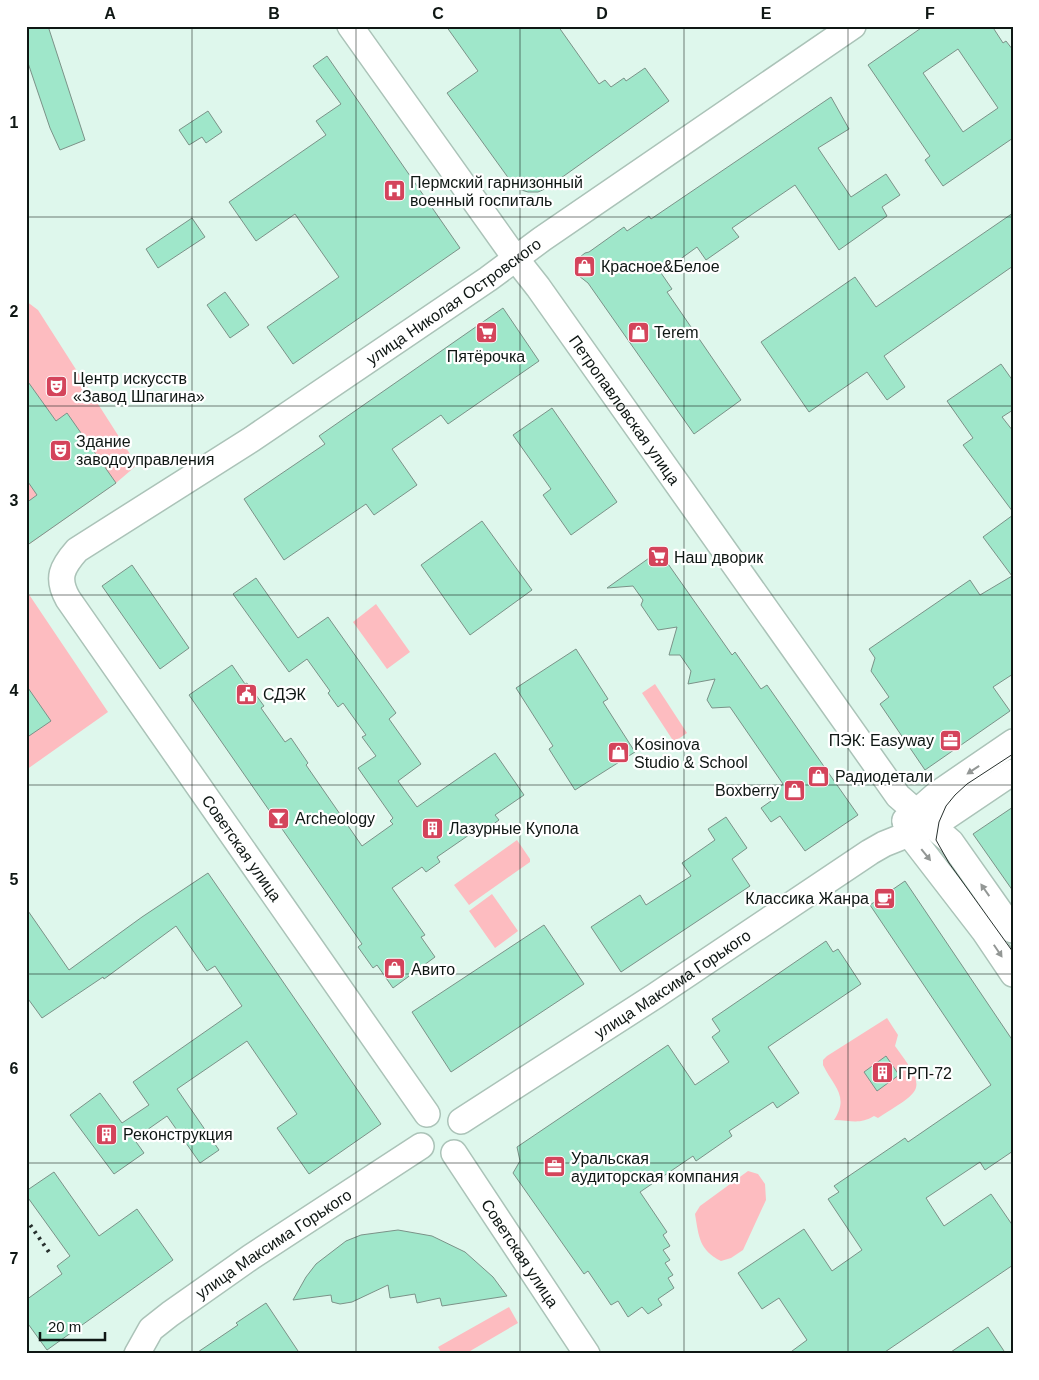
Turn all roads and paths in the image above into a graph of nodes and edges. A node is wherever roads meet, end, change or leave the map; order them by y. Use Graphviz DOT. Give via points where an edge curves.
graph roads {
  1 [pos="350,26"];
  2 [pos="853,26"];
  3 [pos="516,259"];
  4 [pos="61,580"];
  5 [pos="1013,742"];
  6 [pos="1013,772"];
  7 [pos="912,818"];
  8 [pos="1013,930"];
  9 [pos="1013,974"];
  10 [pos="427,1114"];
  11 [pos="461,1120"];
  12 [pos="421,1146"];
  13 [pos="454,1153"];
  14 [pos="137,1354"];
  15 [pos="587,1354"];
  1 -- 3 [label="street, Петропавловская улица"];
  2 -- 3 [label="street, улица Николая Островского"];
  3 -- 4 [label="street, улица Николая Островского" via="252,439 77,550 64,566"];
  3 -- 7 [label="street, Петропавловская улица"];
  4 -- 10 [label="street, Советская улица" via="68,599"];
  5 -- 7 [label="street, улица Максима Горького, one-way" via="937,794"];
  6 -- 7 [label="street, улица Максима Горького"];
  8 -- 7 [label="street, Петропавловская улица, one-way" via="951,842"];
  7 -- 9 [label="street, Петропавловская улица, one-way"];
  7 -- 11 [label="street, улица Максима Горького" via="884,844 656,996"];
  10 -- 11 [label="street" via="445,1110"];
  10 -- 12 [label="street" via="419,1125"];
  11 -- 13 [label="street" via="463,1141"];
  12 -- 13 [label="street" via="440,1157"];
  12 -- 14 [label="street, улица Максима Горького" via="170,1314 152,1329"];
  13 -- 15 [label="street, Советская улица"];
}
